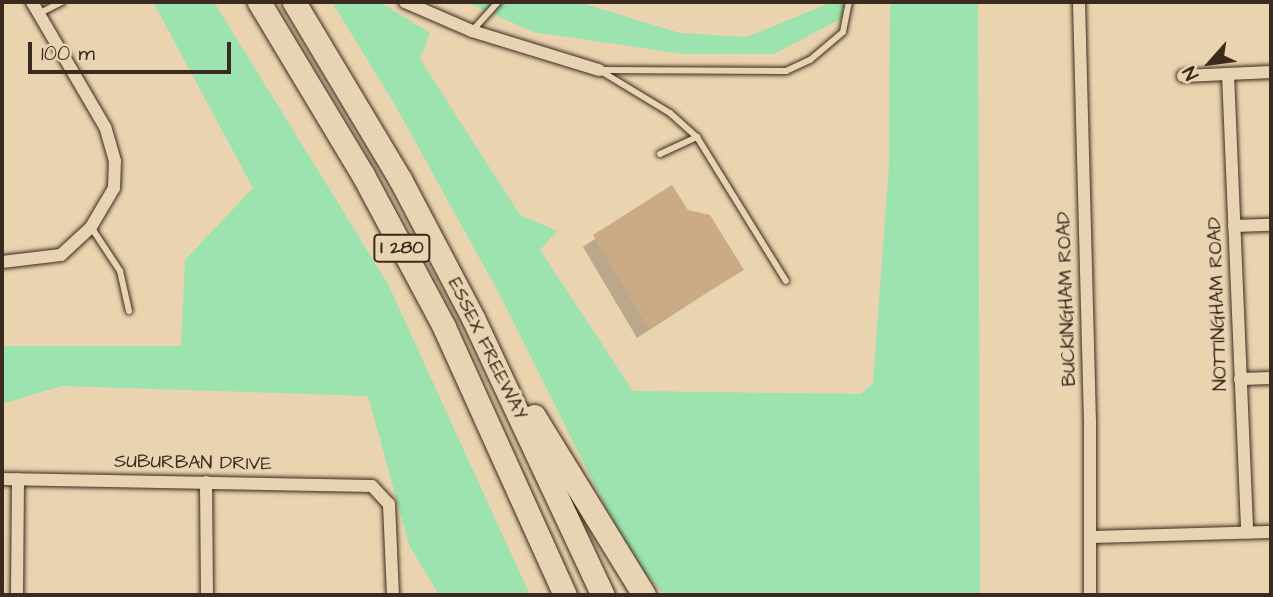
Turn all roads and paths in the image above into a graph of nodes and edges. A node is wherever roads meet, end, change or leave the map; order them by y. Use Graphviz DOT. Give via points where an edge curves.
graph roads {
  1 [pos="32,2"];
  2 [pos="62,2"];
  3 [pos="259,2"];
  4 [pos="294,2"];
  5 [pos="405,2"];
  6 [pos="498,2"];
  7 [pos="849,2"];
  8 [pos="1079,2"];
  9 [pos="40,13"];
  10 [pos="472,32"];
  11 [pos="599,70"];
  12 [pos="1271,72"];
  13 [pos="1228,74"];
  14 [pos="1183,75"];
  15 [pos="697,137"];
  16 [pos="660,155"];
  17 [pos="1271,225"];
  18 [pos="1234,226"];
  19 [pos="91,227"];
  20 [pos="2,262"];
  21 [pos="786,282"];
  22 [pos="129,311"];
  23 [pos="473,318"];
  24 [pos="1271,378"];
  25 [pos="1240,379"];
  26 [pos="2,479"];
  27 [pos="18,479"];
  28 [pos="206,482"];
  29 [pos="1271,532"];
  30 [pos="1247,533"];
  31 [pos="1090,537"];
  32 [pos="17,595"];
  33 [pos="207,595"];
  34 [pos="393,595"];
  35 [pos="565,595"];
  36 [pos="603,595"];
  37 [pos="645,595"];
  38 [pos="1090,595"];
  1 -- 9 [label="street"];
  2 -- 9 [label="lane"];
  3 -- 35 [label="highway, ESSEX FREEWAY / I 280" via="363,175 444,327"];
  4 -- 23 [label="highway, ESSEX FREEWAY / I 280" via="394,168"];
  5 -- 10 [label="street"];
  6 -- 10 [label="lane"];
  7 -- 11 [label="lane" via="843,32 810,60 786,71"];
  8 -- 31 [label="street, BUCKINGHAM ROAD"];
  9 -- 19 [label="street" via="105,127 115,161 114,188"];
  10 -- 11 [label="street"];
  11 -- 15 [label="lane" via="670,113"];
  12 -- 13 [label="street"];
  13 -- 14 [label="street"];
  13 -- 18 [label="street, NOTTINGHAM ROAD"];
  15 -- 16 [label="lane"];
  15 -- 21 [label="lane"];
  17 -- 18 [label="street"];
  18 -- 25 [label="street, NOTTINGHAM ROAD"];
  19 -- 20 [label="street" via="61,255"];
  19 -- 22 [label="lane" via="120,271"];
  23 -- 36 [label="highway, ESSEX FREEWAY / I 280"];
  23 -- 37 [label="highway"];
  24 -- 25 [label="street"];
  25 -- 30 [label="street, NOTTINGHAM ROAD"];
  26 -- 27 [label="street, SUBURBAN DRIVE"];
  27 -- 28 [label="street, SUBURBAN DRIVE"];
  27 -- 32 [label="street"];
  28 -- 33 [label="street"];
  28 -- 34 [label="street, SUBURBAN DRIVE" via="357,485 381,493 389,504"];
  29 -- 30 [label="street"];
  30 -- 31 [label="street"];
  31 -- 38 [label="street, BUCKINGHAM ROAD"];
}
